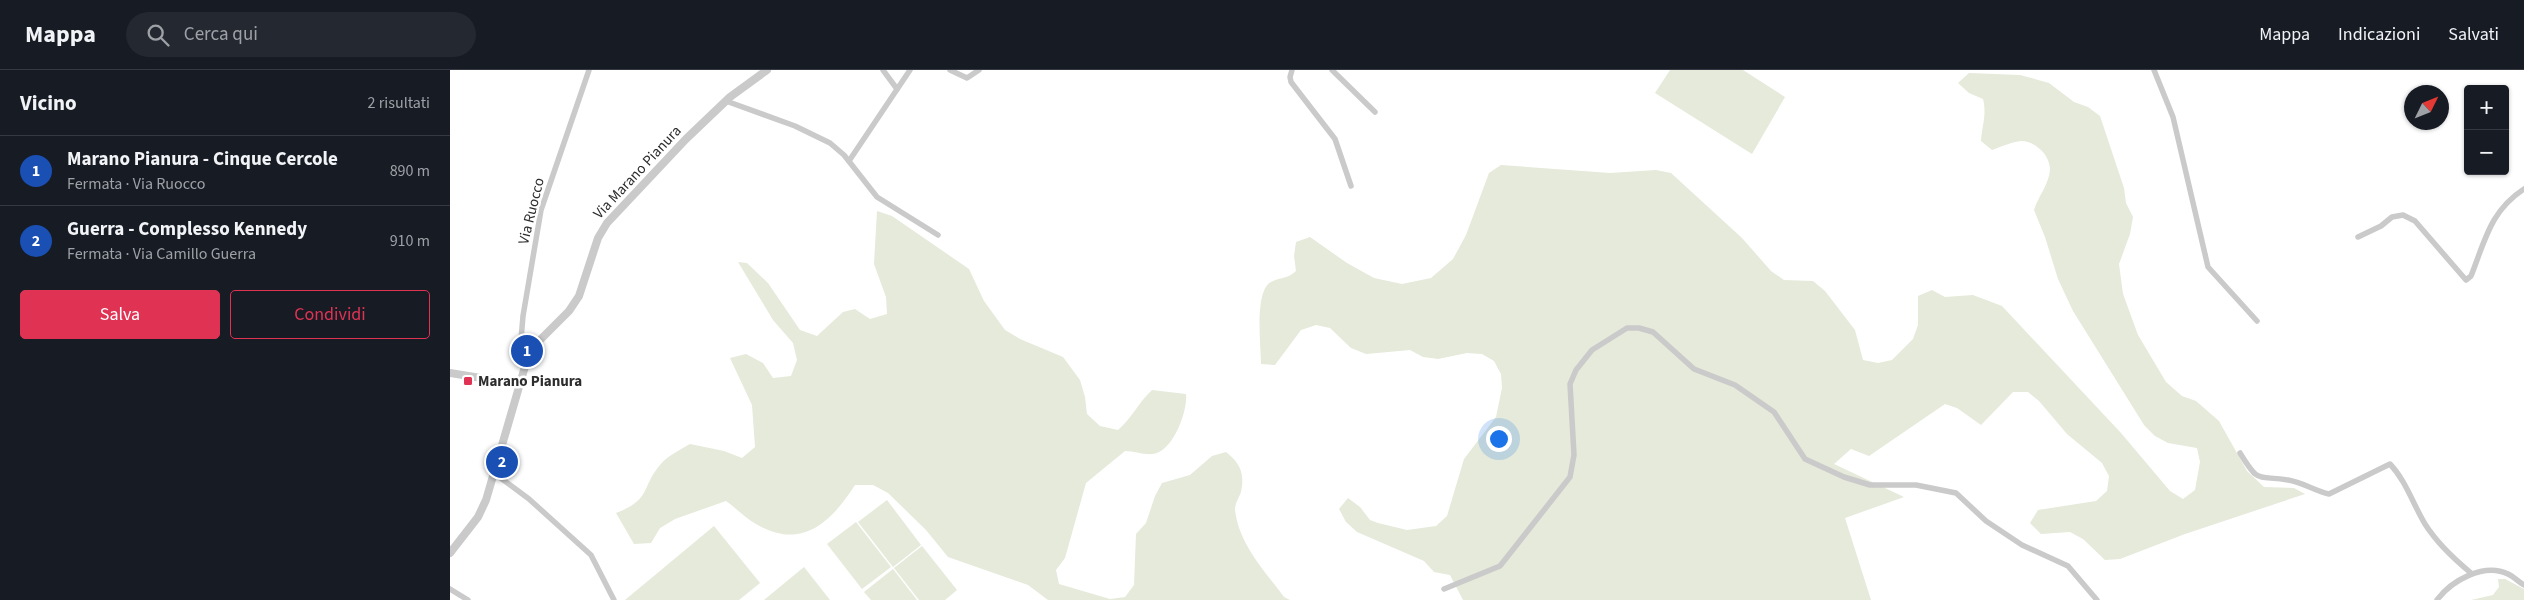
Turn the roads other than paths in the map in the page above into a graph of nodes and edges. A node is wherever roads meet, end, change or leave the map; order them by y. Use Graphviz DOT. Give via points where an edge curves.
graph roads {
  1 [pos="589,70"];
  2 [pos="767,70"];
  3 [pos="882,70"];
  4 [pos="910,70"];
  5 [pos="950,70"];
  6 [pos="979,70"];
  7 [pos="1292,70"];
  8 [pos="1332,70"];
  9 [pos="2154,70"];
  10 [pos="897,90"];
  11 [pos="726,100"];
  12 [pos="1375,112"];
  13 [pos="849,161"];
  14 [pos="1351,186"];
  15 [pos="2524,189"];
  16 [pos="938,235"];
  17 [pos="2358,237"];
  18 [pos="2257,321"];
  19 [pos="526,363"];
  20 [pos="450,373"];
  21 [pos="518,384"];
  22 [pos="2240,453"];
  23 [pos="494,473"];
  24 [pos="450,553"];
  25 [pos="2471,573"];
  26 [pos="2524,585"];
  27 [pos="450,589"];
  28 [pos="1444,590"];
  29 [pos="468,600"];
  30 [pos="614,600"];
  31 [pos="2097,600"];
  32 [pos="2436,600"];
  1 -- 19 [label="street, Via Ruocco" via="541,210 523,316 521,340"];
  2 -- 11 [label="street, Via Marano Pianura"];
  3 -- 10 [label="street"];
  4 -- 10 [label="street"];
  5 -- 6 [label="street" via="967,78"];
  7 -- 14 [label="street" via="1291,82 1335,139"];
  8 -- 12 [label="street"];
  9 -- 18 [label="street" via="2175,126 2208,267"];
  10 -- 13 [label="street"];
  11 -- 13 [label="street" via="813,134 830,143"];
  11 -- 19 [label="street, Via Marano Pianura" via="607,223 598,238 578,296 569,311 534,346"];
  13 -- 16 [label="street" via="876,197"];
  15 -- 17 [label="street" via="2509,199 2491,224 2471,276 2466,280 2415,221 2403,215 2392,217"];
  19 -- 21 [label="street, Via Marano Pianura"];
  20 -- 21 [label="street"];
  21 -- 23 [label="street, Via Marano Pianura"];
  22 -- 25 [label="street" via="2259,477 2289,480 2329,494 2390,464 2425,524"];
  23 -- 24 [label="street, Via Marano Pianura" via="478,516"];
  23 -- 30 [label="street" via="529,499 591,555"];
  25 -- 26 [label="street" via="2498,571"];
  25 -- 32 [label="street" via="2445,589"];
  27 -- 29 [label="street"];
  28 -- 31 [label="street" via="1500,566 1570,477 1574,455 1570,384 1576,370 1592,350 1627,328 1639,328 1653,332 1694,369 1735,385 1774,412 1805,459 1870,485 1916,485 1956,494 1986,521 2022,545 2068,566"];
}
